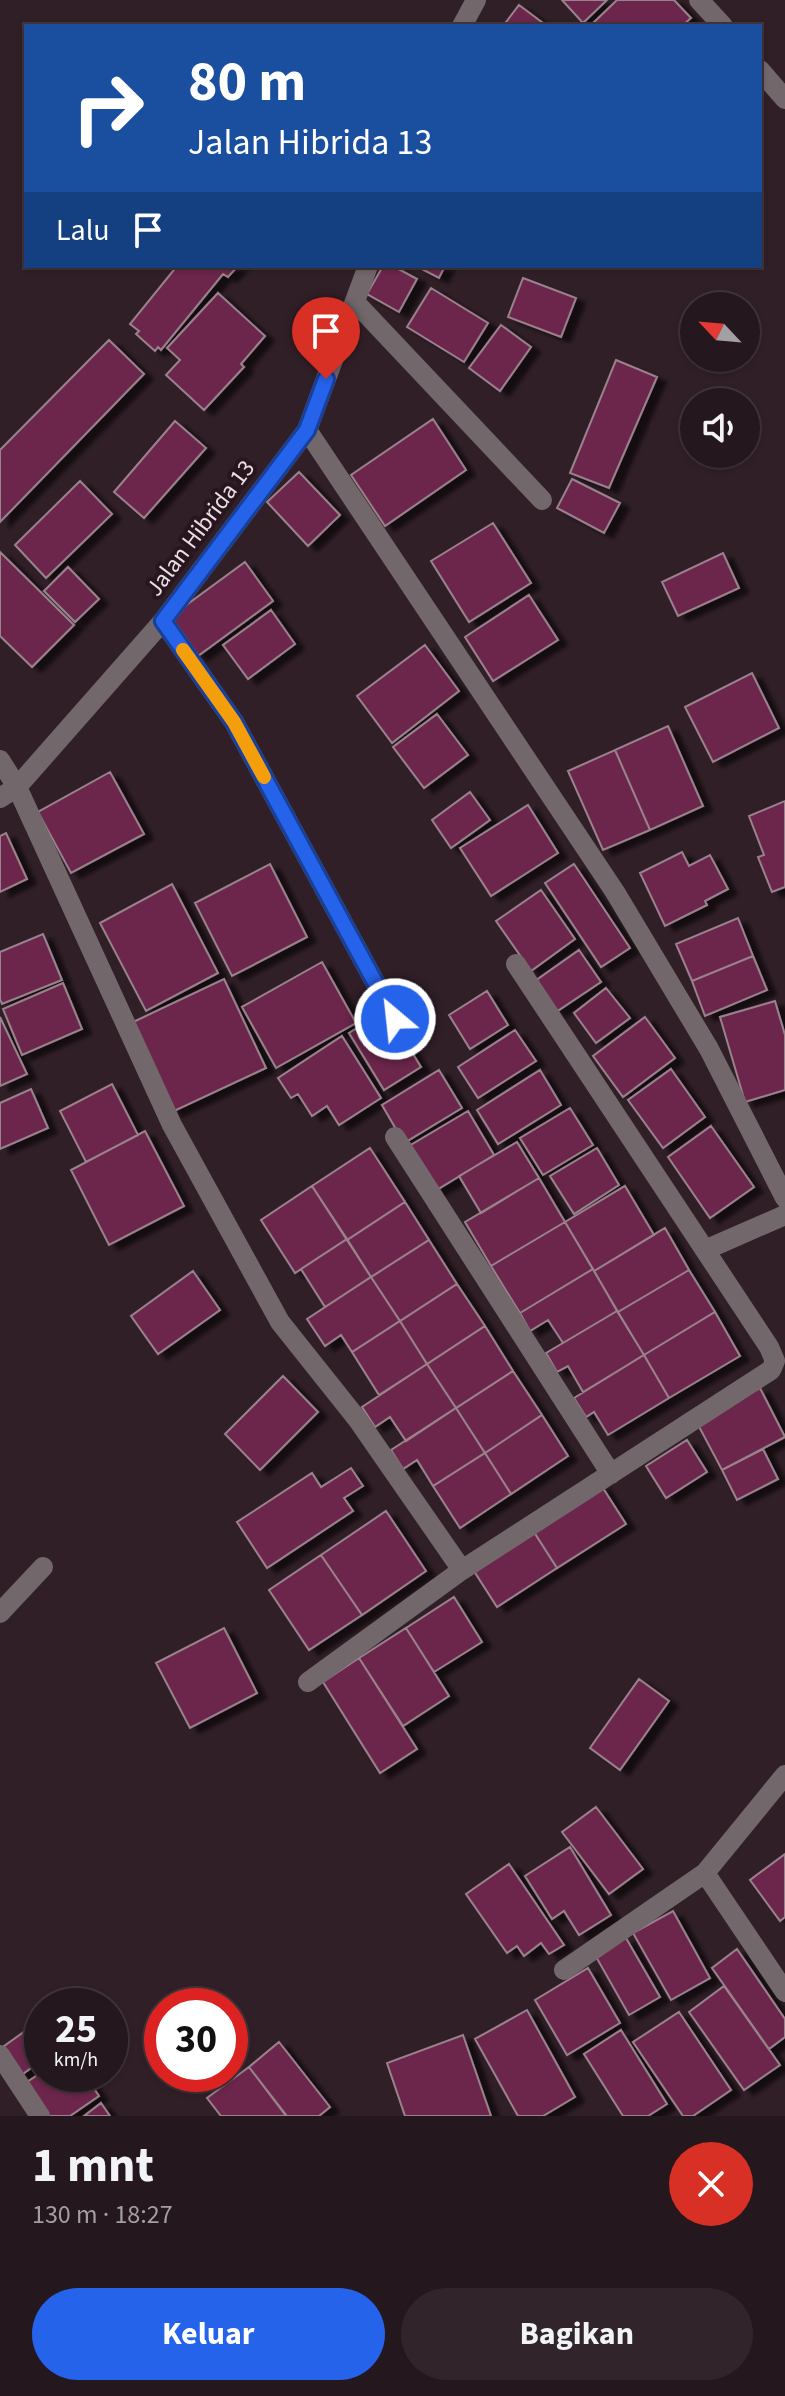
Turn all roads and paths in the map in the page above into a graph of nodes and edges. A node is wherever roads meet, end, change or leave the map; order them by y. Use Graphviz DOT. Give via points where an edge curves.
graph roads {
  1 [pos="476,0"];
  2 [pos="463,24"];
  3 [pos="762,72"];
  4 [pos="785,99"];
  5 [pos="367,268"];
  6 [pos="355,302"];
  7 [pos="307,430"];
  8 [pos="542,500"];
  9 [pos="163,621"];
  10 [pos="0,760"];
  11 [pos="8,793"];
  12 [pos="516,964"];
  13 [pos="395,1019"];
  14 [pos="395,1137"];
  15 [pos="785,1198"];
  16 [pos="785,1215"];
  17 [pos="705,1250"];
  18 [pos="611,1474"];
  19 [pos="43,1567"];
  20 [pos="462,1570"];
  21 [pos="0,1613"];
  22 [pos="308,1682"];
  23 [pos="785,1775"];
  24 [pos="705,1873"];
  25 [pos="564,1970"];
  26 [pos="785,1992"];
  27 [pos="0,2055"];
  28 [pos="40,2116"];
  1 -- 2 [label="street"];
  3 -- 4 [label="street"];
  5 -- 6 [label="street, Jalan Hibrida 13"];
  6 -- 7 [label="street, Jalan Hibrida 13"];
  6 -- 8 [label="street"];
  7 -- 9 [label="street, Jalan Hibrida 13"];
  7 -- 15 [label="street" via="615,892 709,1049"];
  9 -- 11 [label="street, Jalan Hibrida 13"];
  9 -- 13 [label="street" via="234,722"];
  10 -- 11 [label="street"];
  11 -- 20 [label="street" via="172,1125 280,1322 358,1420"];
  12 -- 17 [label="street"];
  14 -- 18 [label="street"];
  16 -- 17 [label="street"];
  17 -- 18 [label="street" via="775,1361 771,1370"];
  18 -- 20 [label="street"];
  19 -- 21 [label="street"];
  20 -- 22 [label="street"];
  23 -- 24 [label="street"];
  24 -- 25 [label="street"];
  24 -- 26 [label="street"];
  27 -- 28 [label="street"];
}
